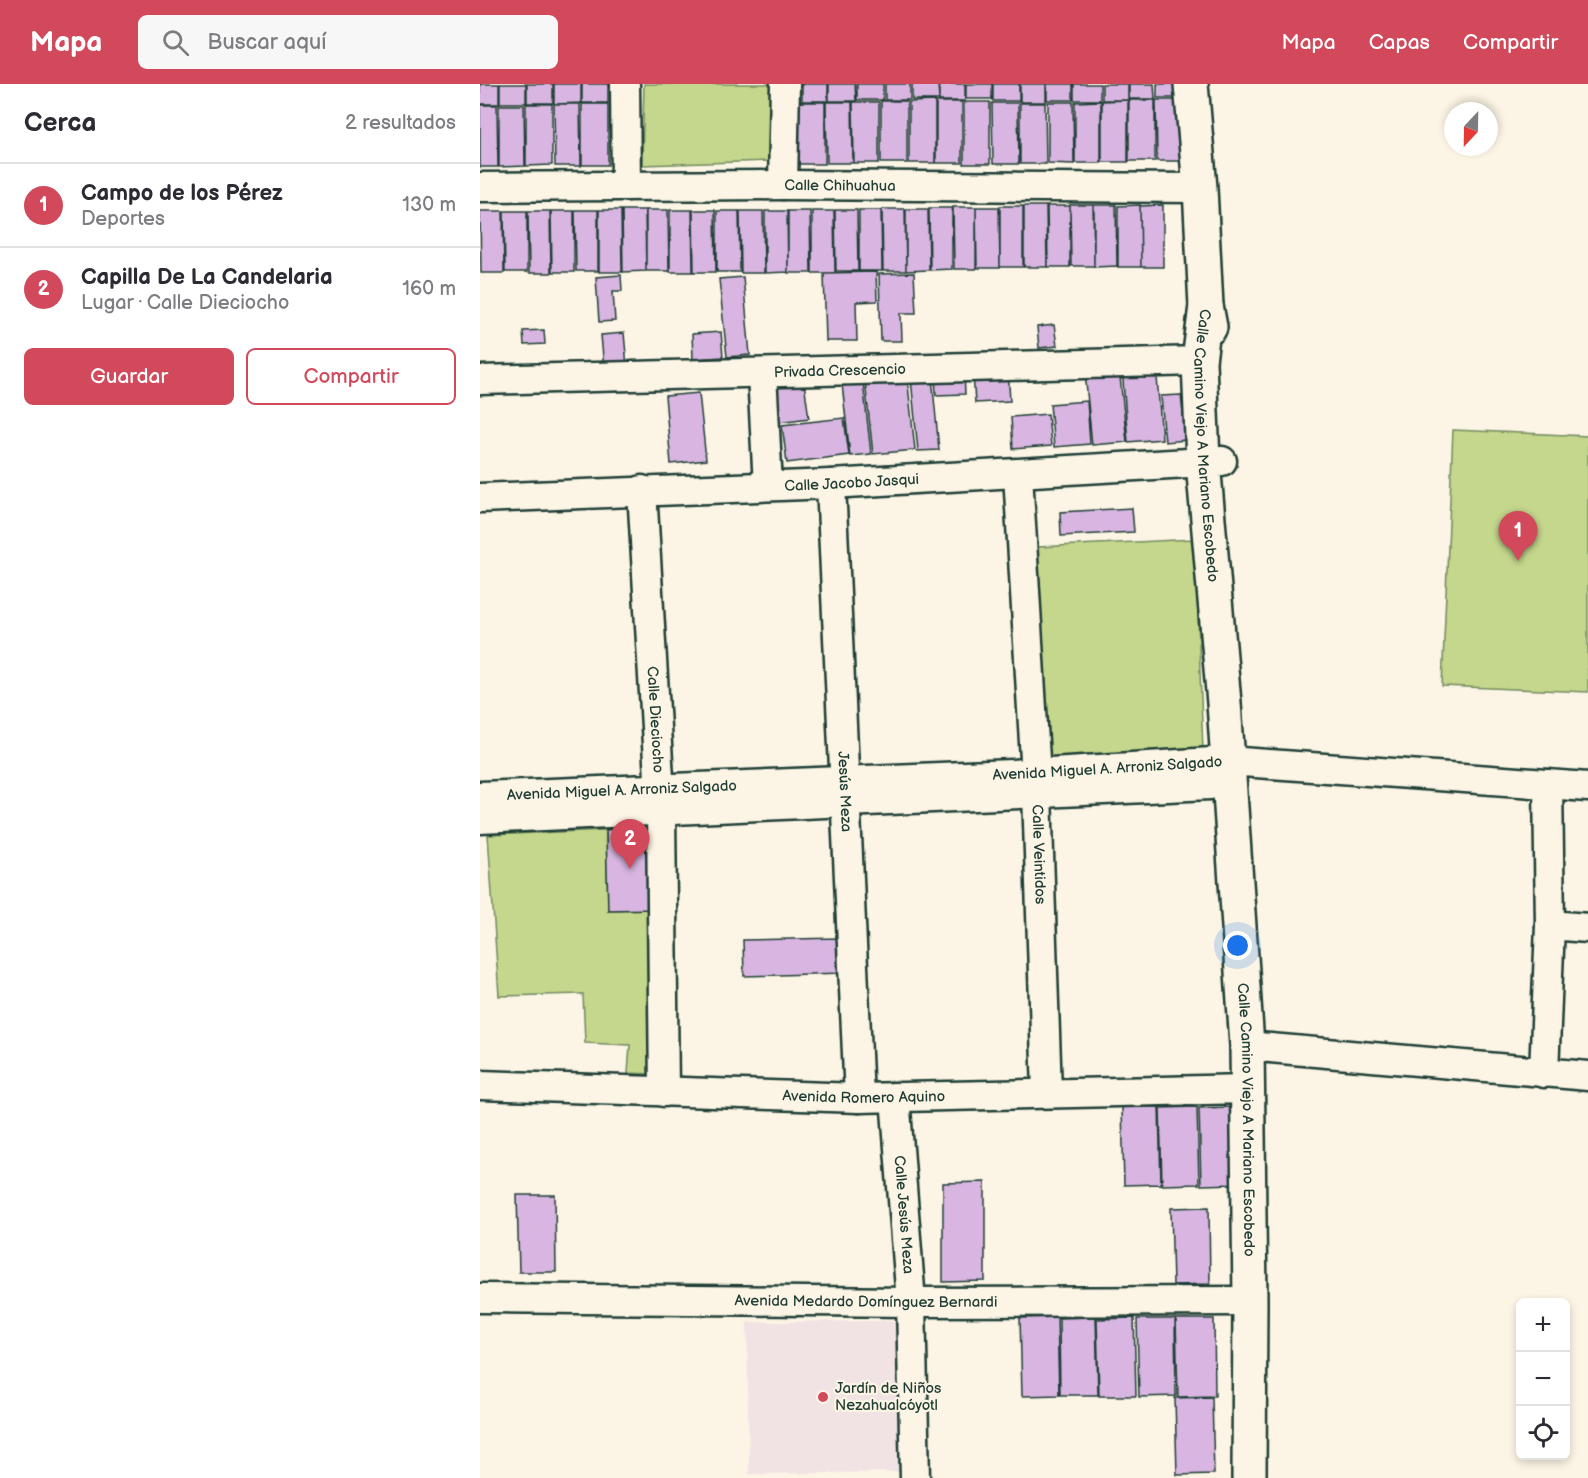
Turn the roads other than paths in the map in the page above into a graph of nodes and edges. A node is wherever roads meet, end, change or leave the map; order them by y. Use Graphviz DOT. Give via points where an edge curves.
graph roads {
  1 [pos="625,84"];
  2 [pos="785,84"];
  3 [pos="1191,84"];
  4 [pos="783,185"];
  5 [pos="626,186"];
  6 [pos="480,187"];
  7 [pos="1200,188"];
  8 [pos="1206,306"];
  9 [pos="1199,361"];
  10 [pos="762,374"];
  11 [pos="480,380"];
  12 [pos="1213,461"];
  13 [pos="1018,474"];
  14 [pos="831,484"];
  15 [pos="768,486"];
  16 [pos="642,490"];
  17 [pos="480,498"];
  18 [pos="1228,761"];
  19 [pos="1036,783"];
  20 [pos="1548,784"];
  21 [pos="1588,787"];
  22 [pos="844,792"];
  23 [pos="480,796"];
  24 [pos="660,801"];
  25 [pos="480,819"];
  26 [pos="1550,925"];
  27 [pos="1588,928"];
  28 [pos="1247,1046"];
  29 [pos="1544,1073"];
  30 [pos="1588,1076"];
  31 [pos="480,1084"];
  32 [pos="1247,1089"];
  33 [pos="664,1092"];
  34 [pos="1047,1093"];
  35 [pos="895,1097"];
  36 [pos="859,1098"];
  37 [pos="480,1298"];
  38 [pos="1250,1301"];
  39 [pos="911,1302"];
  40 [pos="915,1478"];
  41 [pos="1249,1478"];
  1 -- 5 [label="street"];
  2 -- 4 [label="street"];
  3 -- 7 [label="street, Calle Camino Viejo A Mariano Escobedo"];
  4 -- 5 [label="street, Calle Chihuahua"];
  4 -- 7 [label="street, Calle Chihuahua"];
  5 -- 6 [label="street, Calle Chihuahua"];
  7 -- 8 [label="street, Calle Camino Viejo A Mariano Escobedo"];
  8 -- 9 [label="street, Calle Camino Viejo A Mariano Escobedo"];
  8 -- 12 [label="street, Calle Camino Viejo A Mariano Escobedo" via="1215,359"];
  9 -- 10 [label="street, Privada Crescencio"];
  9 -- 12 [label="street, Calle Camino Viejo A Mariano Escobedo"];
  10 -- 11 [label="street, Privada Crescencio"];
  10 -- 15 [label="street"];
  12 -- 13 [label="street, Calle Jacobo Jasqui"];
  12 -- 18 [label="street, Calle Camino Viejo A Mariano Escobedo" via="1245,728 1245,746"];
  13 -- 14 [label="street, Calle Jacobo Jasqui"];
  13 -- 19 [label="street, Calle Veintidos"];
  14 -- 15 [label="street, Calle Jacobo Jasqui"];
  14 -- 22 [label="street, Jesús Meza"];
  15 -- 16 [label="street, Calle Jacobo Jasqui"];
  16 -- 17 [label="street, Calle Jacobo Jasqui"];
  16 -- 24 [label="street, Calle Dieciocho"];
  18 -- 19 [label="street, Avenida Miguel A. Arroniz Salgado" via="1210,786"];
  18 -- 20 [label="street"];
  18 -- 28 [label="street, Calle Camino Viejo A Mariano Escobedo"];
  19 -- 22 [label="street, Avenida Miguel A. Arroniz Salgado"];
  19 -- 34 [label="street, Calle Veintidos"];
  20 -- 21 [label="street"];
  20 -- 26 [label="street"];
  22 -- 24 [label="street, Avenida Miguel A. Arroniz Salgado"];
  22 -- 36 [label="street, Jesús Meza"];
  23 -- 24 [label="street, Avenida Miguel A. Arroniz Salgado"];
  24 -- 25 [label="street, Avenida Miguel A. Arroniz Salgado"];
  24 -- 33 [label="street, Calle Dieciocho"];
  26 -- 27 [label="street"];
  26 -- 29 [label="street"];
  28 -- 29 [label="street"];
  28 -- 32 [label="street, Calle Camino Viejo A Mariano Escobedo"];
  29 -- 30 [label="street"];
  31 -- 33 [label="street, Avenida Romero Aquino"];
  32 -- 34 [label="street, Avenida Romero Aquino"];
  32 -- 38 [label="street, Calle Camino Viejo A Mariano Escobedo"];
  33 -- 36 [label="street, Avenida Romero Aquino"];
  34 -- 35 [label="street, Avenida Romero Aquino"];
  35 -- 36 [label="street, Avenida Romero Aquino"];
  35 -- 39 [label="street, Calle Jesús Meza"];
  37 -- 39 [label="street, Avenida Medardo Domínguez Bernardi"];
  38 -- 39 [label="street, Avenida Medardo Domínguez Bernardi"];
  38 -- 41 [label="street, Calle Camino Viejo A Mariano Escobedo"];
  39 -- 40 [label="street, Calle Jesús Meza"];
}
